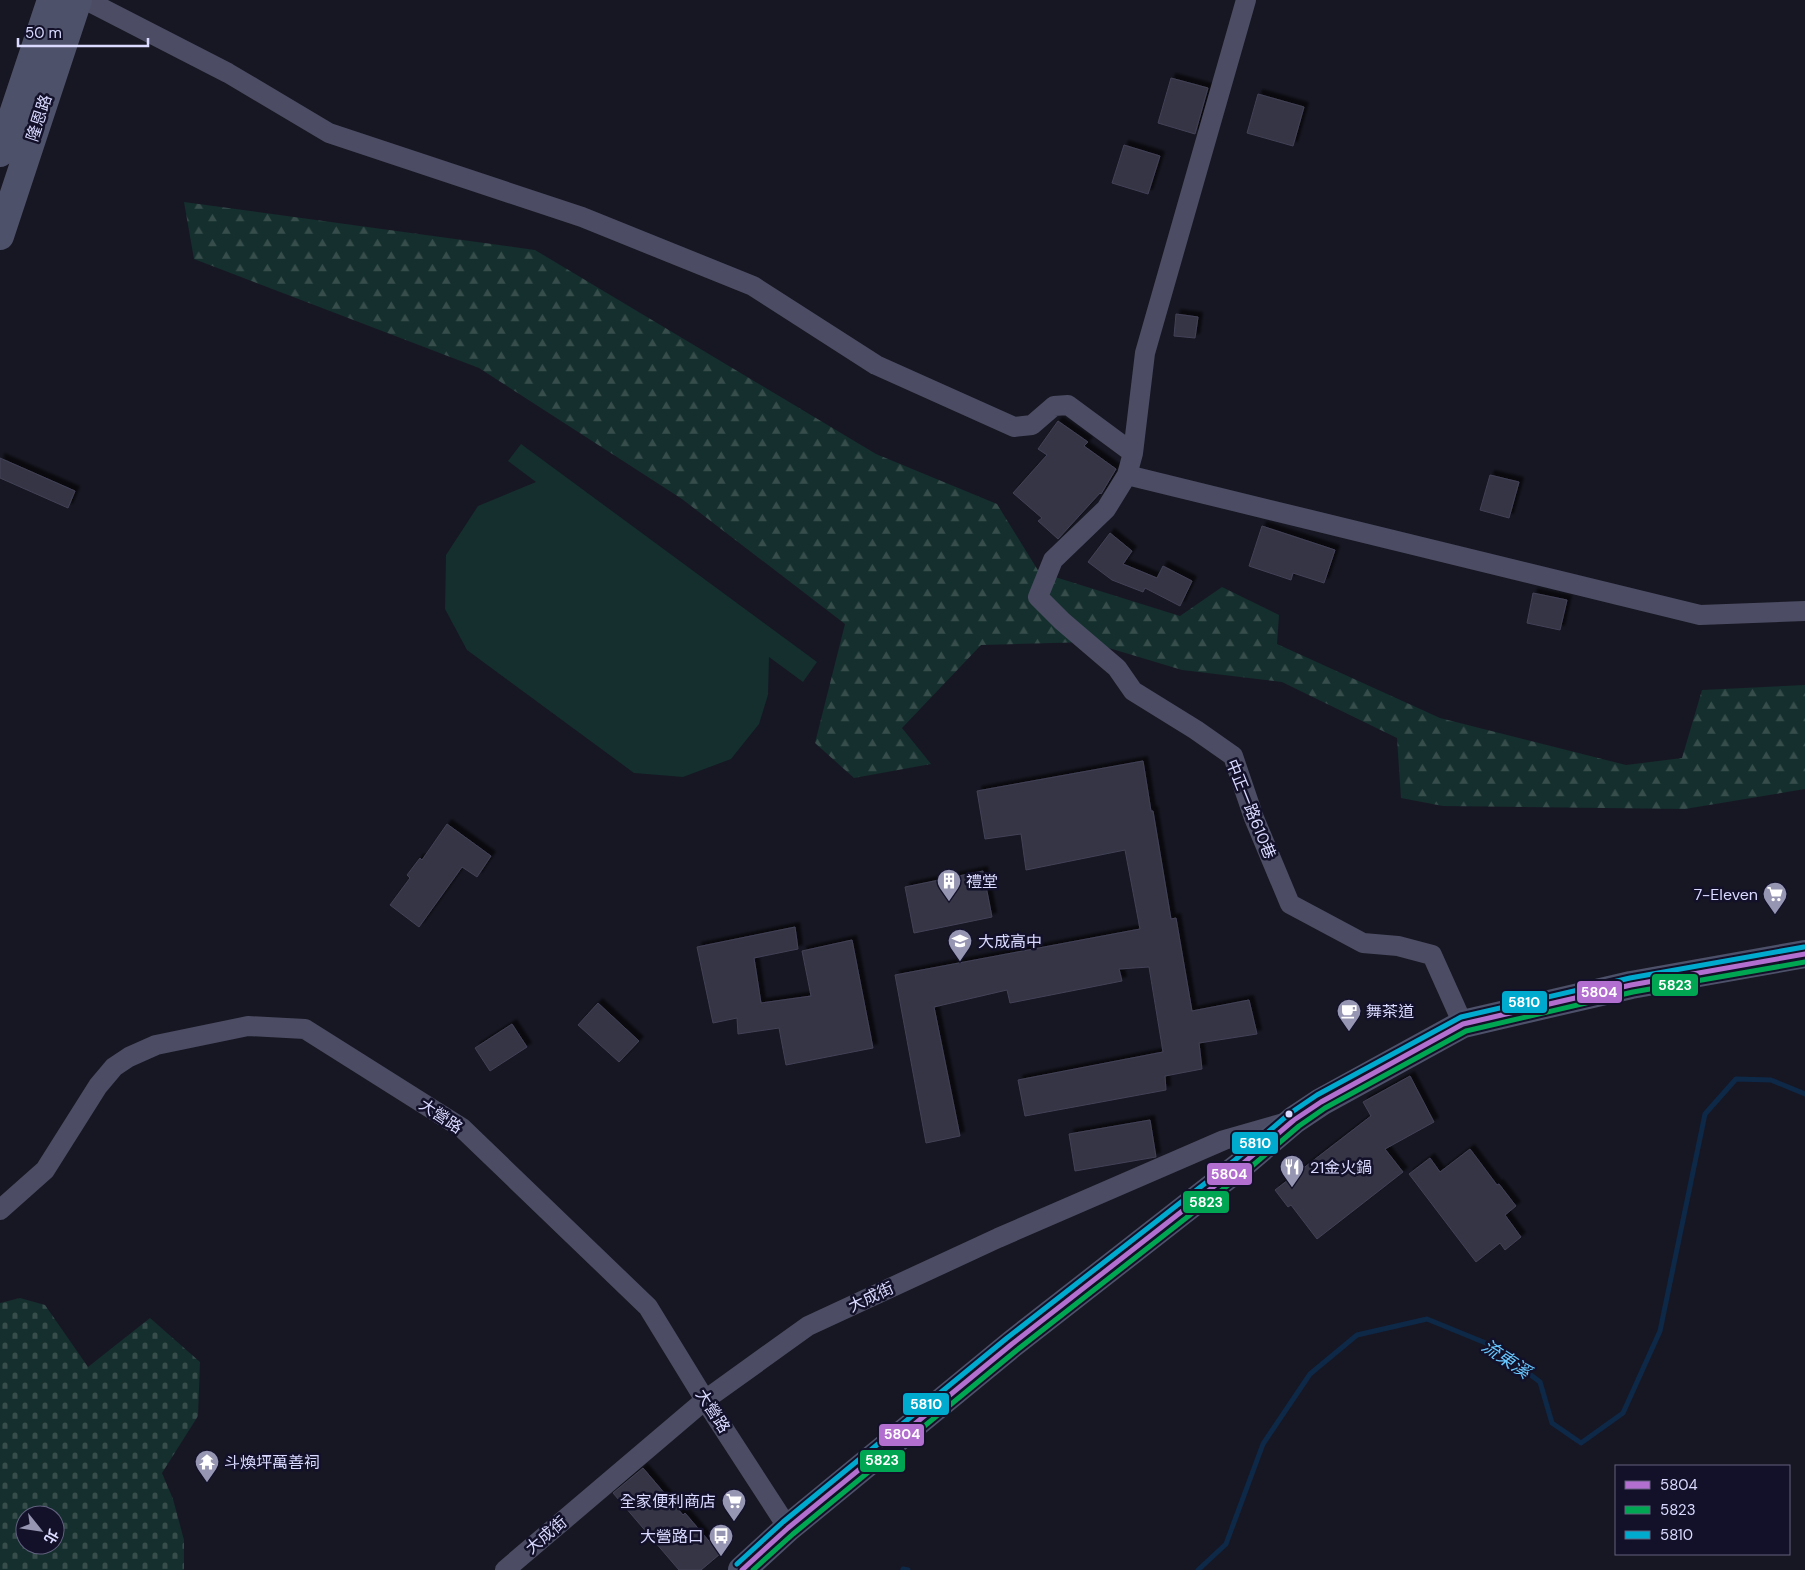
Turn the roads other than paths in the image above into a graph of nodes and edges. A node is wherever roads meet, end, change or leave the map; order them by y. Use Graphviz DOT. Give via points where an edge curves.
graph roads {
  1 [pos="51,0"];
  2 [pos="78,0"];
  3 [pos="86,0"];
  4 [pos="1246,0"];
  5 [pos="0,152"];
  6 [pos="0,236"];
  7 [pos="1133,453"];
  8 [pos="1127,475"];
  9 [pos="1805,612"];
  10 [pos="1805,954"];
  11 [pos="1463,1024"];
  12 [pos="1294,1120"];
  13 [pos="0,1210"];
  14 [pos="704,1400"];
  15 [pos="788,1528"];
  16 [pos="505,1570"];
  17 [pos="742,1570"];
  1 -- 5 [label="main road, 隆恩路"];
  2 -- 6 [label="main road, 隆恩路"];
  3 -- 7 [label="street" via="228,73 329,133 582,217 753,286 876,365 1014,427 1032,425 1054,406 1068,405"];
  4 -- 7 [label="street" via="1145,353"];
  7 -- 8 [label="street"];
  8 -- 9 [label="street" via="1700,615"];
  8 -- 11 [label="street, 中正一路610巷" via="1106,509 1053,560 1038,597 1117,668 1133,691 1233,756 1254,818 1290,904 1363,943 1398,946 1432,955"];
  10 -- 11 [label="main road" via="1631,984"];
  11 -- 12 [label="main road"];
  12 -- 14 [label="street, 大成街" via="1224,1140 998,1238 808,1326"];
  12 -- 15 [label="main road" via="1012,1344"];
  13 -- 14 [label="street, 大營路" via="45,1170 98,1086 114,1067 129,1057 156,1045 248,1026 305,1029 462,1128 648,1307"];
  14 -- 15 [label="street, 大營路"];
  14 -- 16 [label="street, 大成街"];
  15 -- 17 [label="main road"];
}
